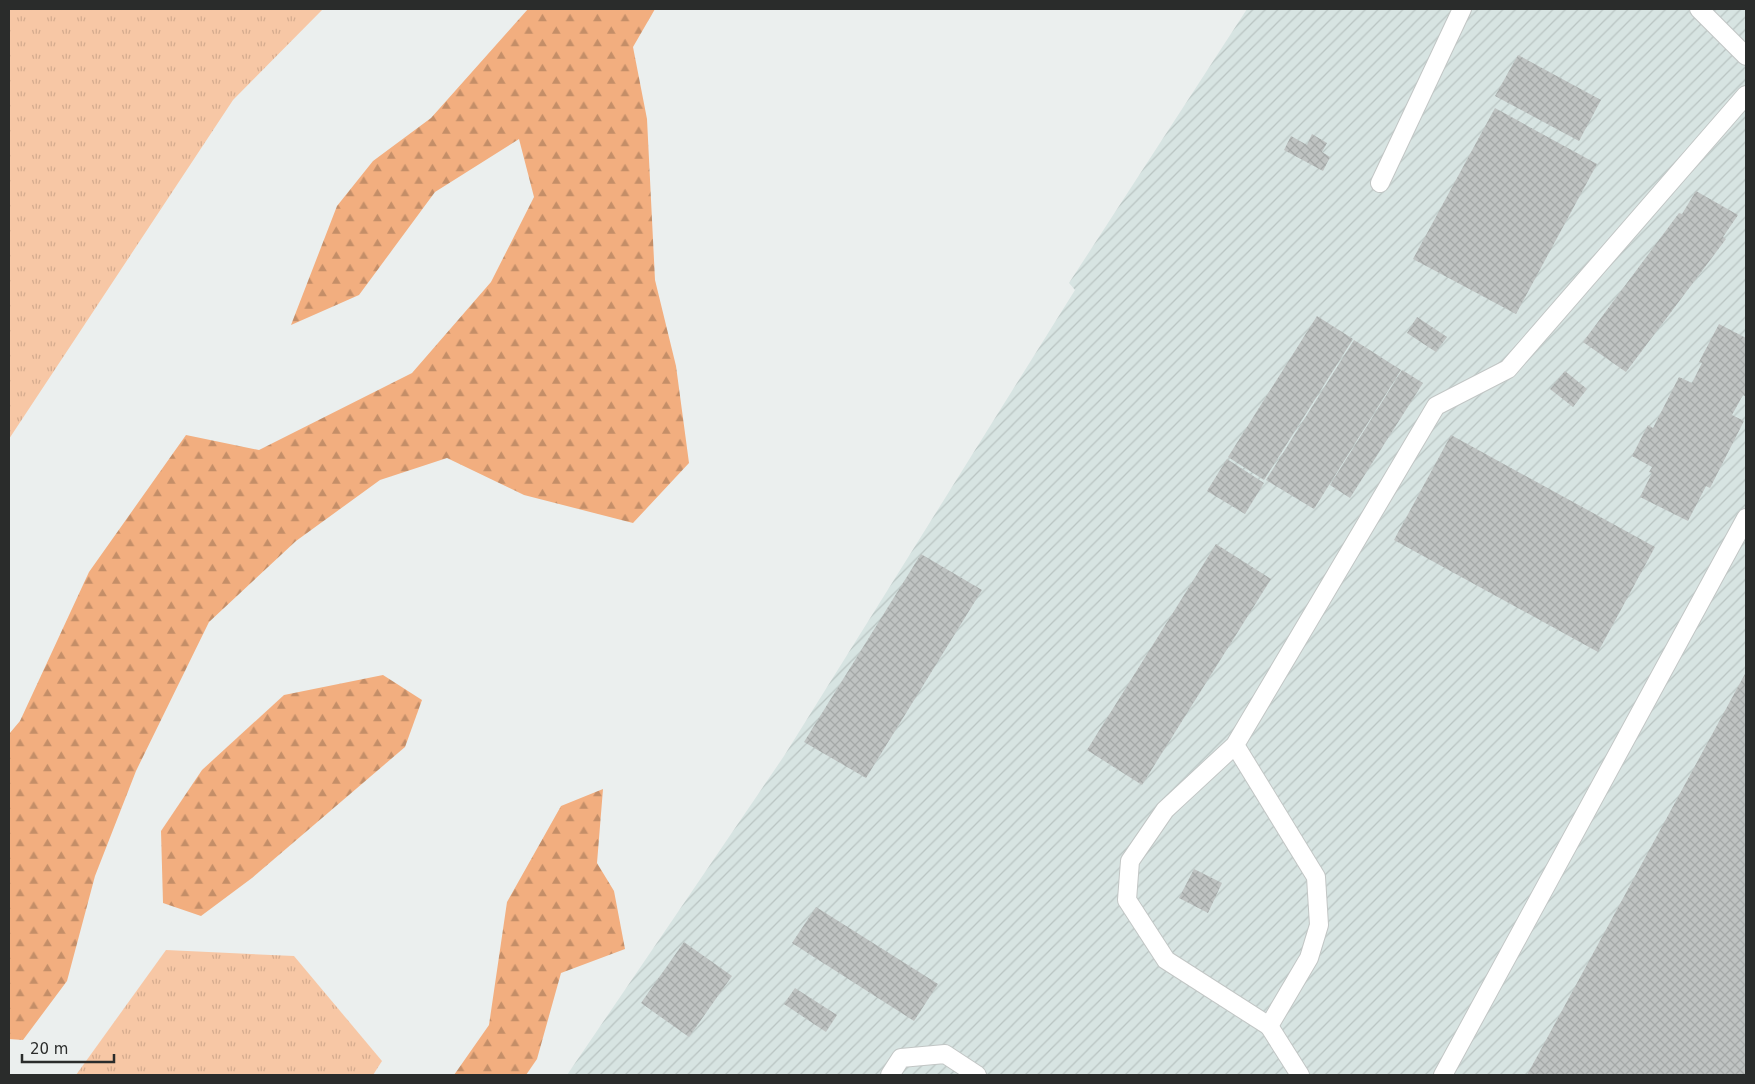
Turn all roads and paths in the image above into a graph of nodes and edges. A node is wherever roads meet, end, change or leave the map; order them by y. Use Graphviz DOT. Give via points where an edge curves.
graph roads {
  1 [pos="1462,9"];
  2 [pos="1699,9"];
  3 [pos="1746,56"];
  4 [pos="1746,96"];
  5 [pos="1380,183"];
  6 [pos="1746,518"];
  7 [pos="1234,745"];
  8 [pos="1269,1026"];
  9 [pos="890,1075"];
  10 [pos="977,1075"];
  11 [pos="1300,1075"];
  12 [pos="1444,1075"];
  1 -- 5 [label="lane"];
  2 -- 3 [label="lane"];
  4 -- 7 [label="lane" via="1508,369 1436,406"];
  6 -- 12 [label="lane"];
  7 -- 8 [label="lane" via="1316,877 1320,925 1309,958"];
  7 -- 8 [label="lane" via="1165,810 1130,862 1127,900 1166,960"];
  8 -- 11 [label="lane"];
  9 -- 10 [label="lane" via="901,1058 945,1054"];
}
